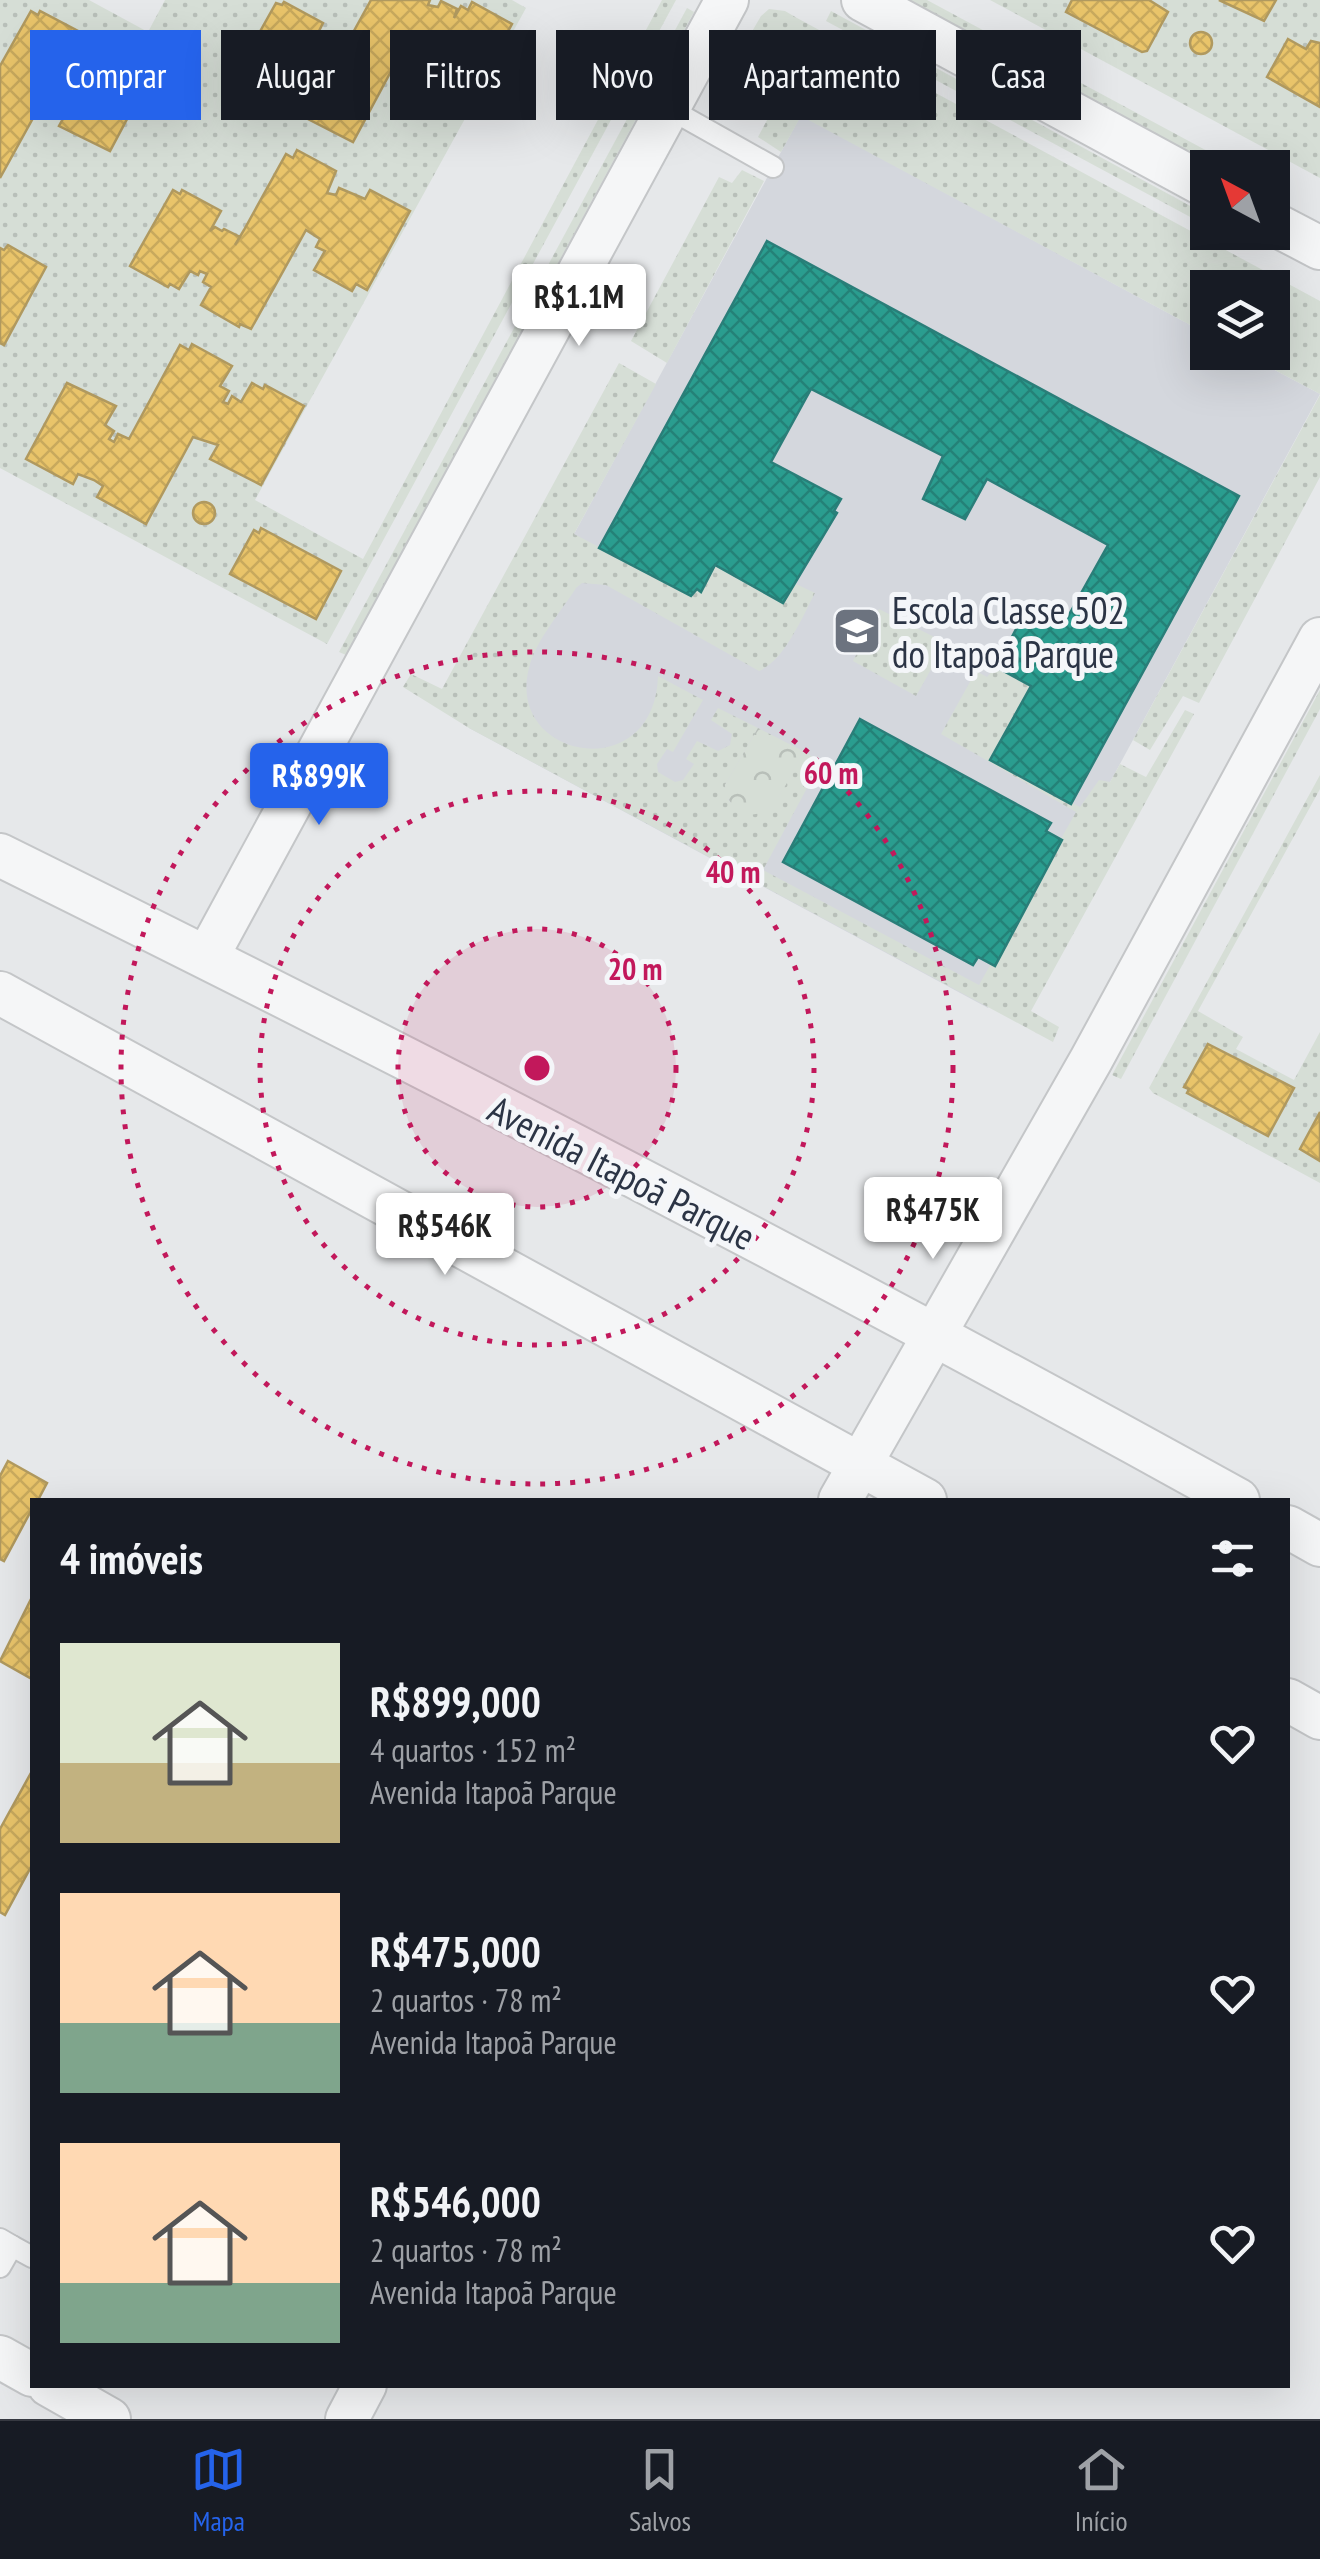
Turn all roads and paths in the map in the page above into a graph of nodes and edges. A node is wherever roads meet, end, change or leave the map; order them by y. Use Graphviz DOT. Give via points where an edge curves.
graph roads {
  1 [pos="727,0"];
  2 [pos="864,0"];
  3 [pos="689,70"];
  4 [pos="661,120"];
  5 [pos="689,120"];
  6 [pos="773,166"];
  7 [pos="1190,177"];
  8 [pos="1290,232"];
  9 [pos="1320,248"];
  10 [pos="1320,639"];
  11 [pos="0,855"];
  12 [pos="207,958"];
  13 [pos="0,993"];
  14 [pos="934,1333"];
  15 [pos="850,1482"];
  16 [pos="917,1498"];
  17 [pos="1234,1498"];
  18 [pos="1290,1528"];
  19 [pos="1320,1545"];
  20 [pos="1290,1701"];
  21 [pos="1320,1718"];
  22 [pos="6,2243"];
  23 [pos="30,2256"];
  24 [pos="0,2267"];
  25 [pos="0,2357"];
  26 [pos="30,2375"];
  27 [pos="55,2388"];
  28 [pos="363,2388"];
  29 [pos="110,2419"];
  30 [pos="347,2419"];
  1 -- 3 [label="street"];
  2 -- 7 [label="street"];
  4 -- 12 [label="street"];
  5 -- 6 [label="lane"];
  8 -- 9 [label="street"];
  10 -- 14 [label="street"];
  11 -- 12 [label="street, Avenida Itapoã Parque"];
  12 -- 14 [label="street, Avenida Itapoã Parque"];
  13 -- 15 [label="street"];
  14 -- 15 [label="street"];
  14 -- 17 [label="street, Avenida Itapoã Parque"];
  15 -- 16 [label="street"];
  18 -- 19 [label="street"];
  20 -- 21 [label="street"];
  22 -- 23 [label="lane"];
  22 -- 24 [label="lane"];
  25 -- 26 [label="street"];
  27 -- 29 [label="street"];
  28 -- 30 [label="street"];
}
